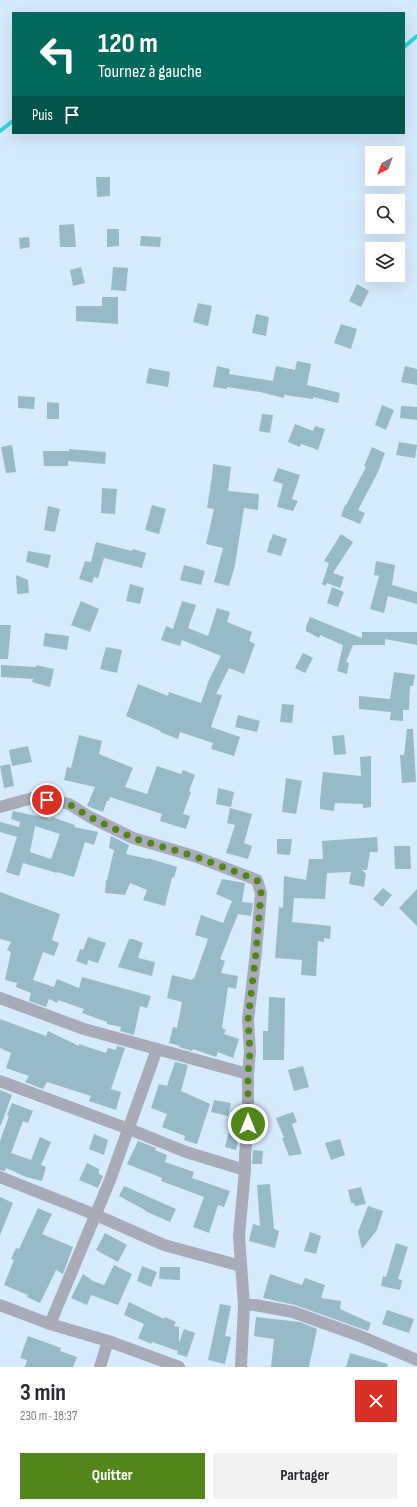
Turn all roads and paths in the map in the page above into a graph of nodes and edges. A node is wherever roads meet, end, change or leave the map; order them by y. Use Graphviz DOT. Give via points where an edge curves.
graph roads {
  1 [pos="0,807"];
  2 [pos="0,998"];
  3 [pos="157,1049"];
  4 [pos="248,1074"];
  5 [pos="0,1080"];
  6 [pos="129,1128"];
  7 [pos="245,1170"];
  8 [pos="0,1177"];
  9 [pos="96,1215"];
  10 [pos="241,1266"];
  11 [pos="0,1305"];
  12 [pos="244,1305"];
  13 [pos="50,1324"];
  14 [pos="108,1341"];
  15 [pos="417,1360"];
  16 [pos="100,1367"];
  17 [pos="179,1367"];
  18 [pos="241,1367"];
  1 -- 4 [label="street" via="36,798 69,804 133,838 194,856 257,880 261,893 248,1020"];
  2 -- 3 [label="street" via="84,1029"];
  3 -- 4 [label="street"];
  3 -- 6 [label="street"];
  4 -- 7 [label="street"];
  5 -- 6 [label="street"];
  6 -- 7 [label="street" via="186,1152"];
  6 -- 9 [label="street"];
  7 -- 10 [label="street" via="239,1236"];
  8 -- 9 [label="street"];
  9 -- 10 [label="street" via="164,1245"];
  9 -- 13 [label="street"];
  10 -- 12 [label="street"];
  11 -- 13 [label="street"];
  12 -- 15 [label="street" via="293,1312"];
  12 -- 18 [label="street"];
  13 -- 14 [label="street"];
  14 -- 16 [label="street"];
  14 -- 17 [label="street"];
}
